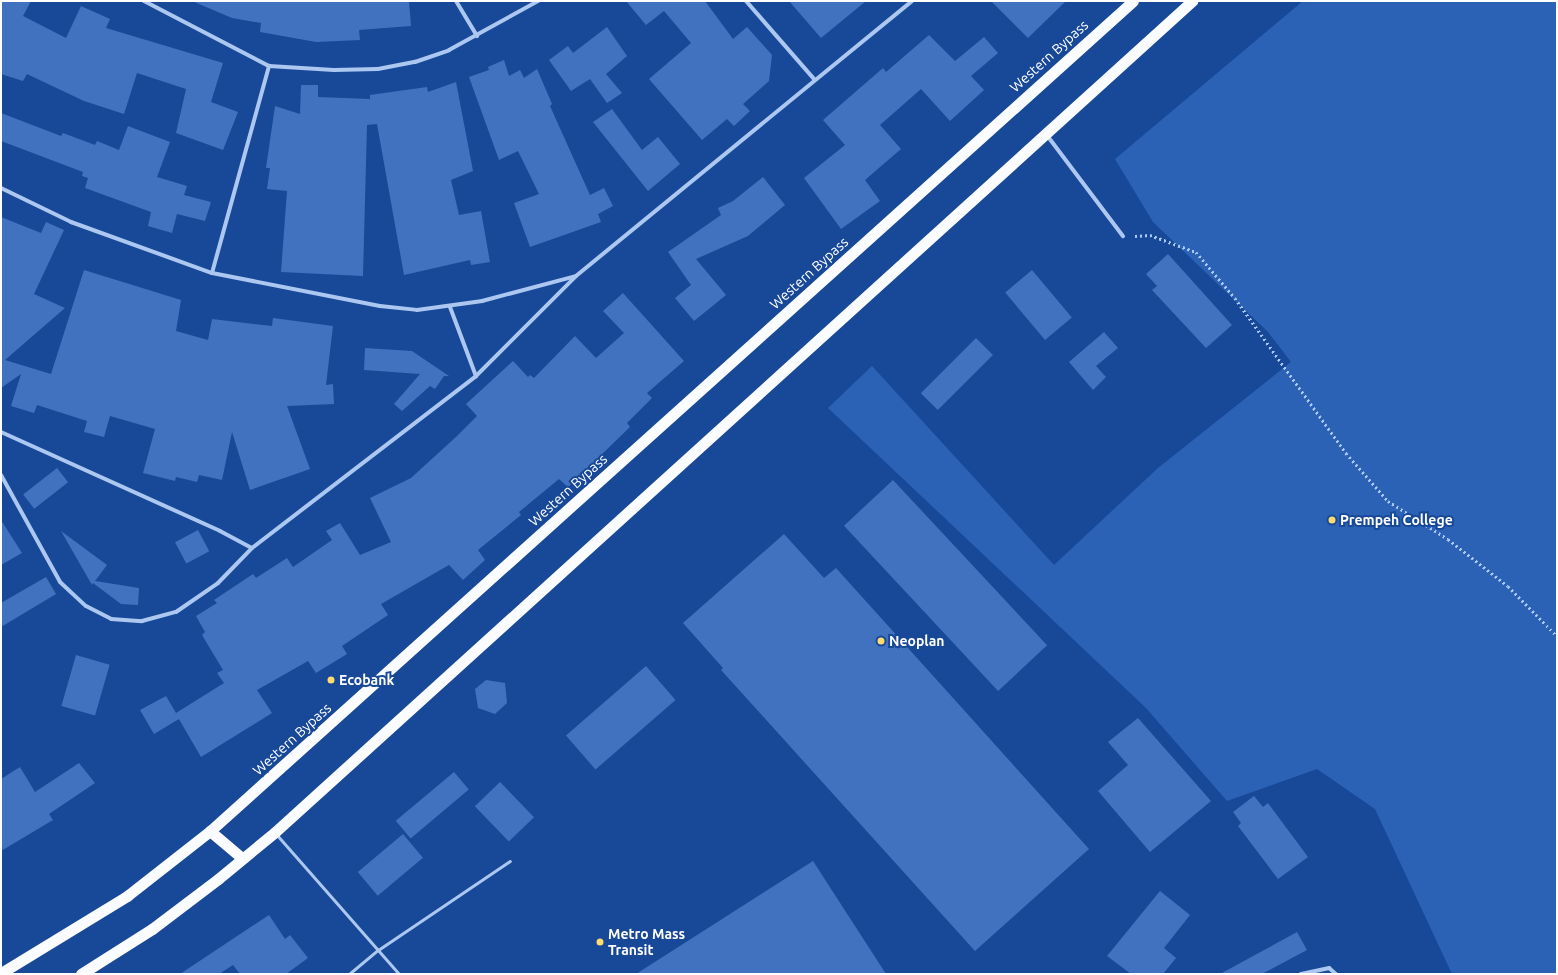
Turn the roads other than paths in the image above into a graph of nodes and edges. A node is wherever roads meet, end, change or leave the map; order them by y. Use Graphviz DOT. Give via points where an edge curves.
graph roads {
  1 [pos="144,1"];
  2 [pos="456,1"];
  3 [pos="538,1"];
  4 [pos="746,1"];
  5 [pos="912,1"];
  6 [pos="1133,1"];
  7 [pos="1192,1"];
  8 [pos="477,36"];
  9 [pos="269,66"];
  10 [pos="814,79"];
  11 [pos="1045,133"];
  12 [pos="1,188"];
  13 [pos="1123,236"];
  14 [pos="212,273"];
  15 [pos="576,276"];
  16 [pos="450,307"];
  17 [pos="476,376"];
  18 [pos="1,432"];
  19 [pos="1,475"];
  20 [pos="252,548"];
  21 [pos="210,831"];
  22 [pos="275,832"];
  23 [pos="242,858"];
  24 [pos="510,861"];
  25 [pos="378,950"];
  26 [pos="1,973"];
  27 [pos="82,974"];
  28 [pos="350,974"];
  29 [pos="399,974"];
  30 [pos="1301,974"];
  31 [pos="1336,974"];
  1 -- 9 [label="street"];
  2 -- 8 [label="street"];
  3 -- 8 [label="street"];
  4 -- 10 [label="street"];
  5 -- 10 [label="street"];
  6 -- 21 [label="highway, Western Bypass"];
  7 -- 11 [label="highway"];
  8 -- 9 [label="street" via="449,50 415,62 378,69 334,70"];
  9 -- 14 [label="street"];
  10 -- 15 [label="street"];
  11 -- 13 [label="street"];
  11 -- 22 [label="highway"];
  12 -- 14 [label="street" via="71,222"];
  14 -- 16 [label="street" via="380,306 417,310"];
  15 -- 16 [label="street"];
  15 -- 17 [label="street"];
  16 -- 17 [label="street"];
  17 -- 20 [label="street"];
  18 -- 20 [label="street" via="220,531"];
  19 -- 20 [label="street" via="60,582 86,606 111,619 142,621 176,612 218,583"];
  21 -- 23 [label="highway"];
  21 -- 26 [label="highway, Western Bypass" via="127,896"];
  22 -- 23 [label="highway"];
  22 -- 25 [label="lane"];
  23 -- 27 [label="highway" via="218,880 152,929"];
  24 -- 25 [label="lane"];
  25 -- 28 [label="lane"];
  25 -- 29 [label="lane"];
  30 -- 31 [label="street" via="1329,968"];
}
